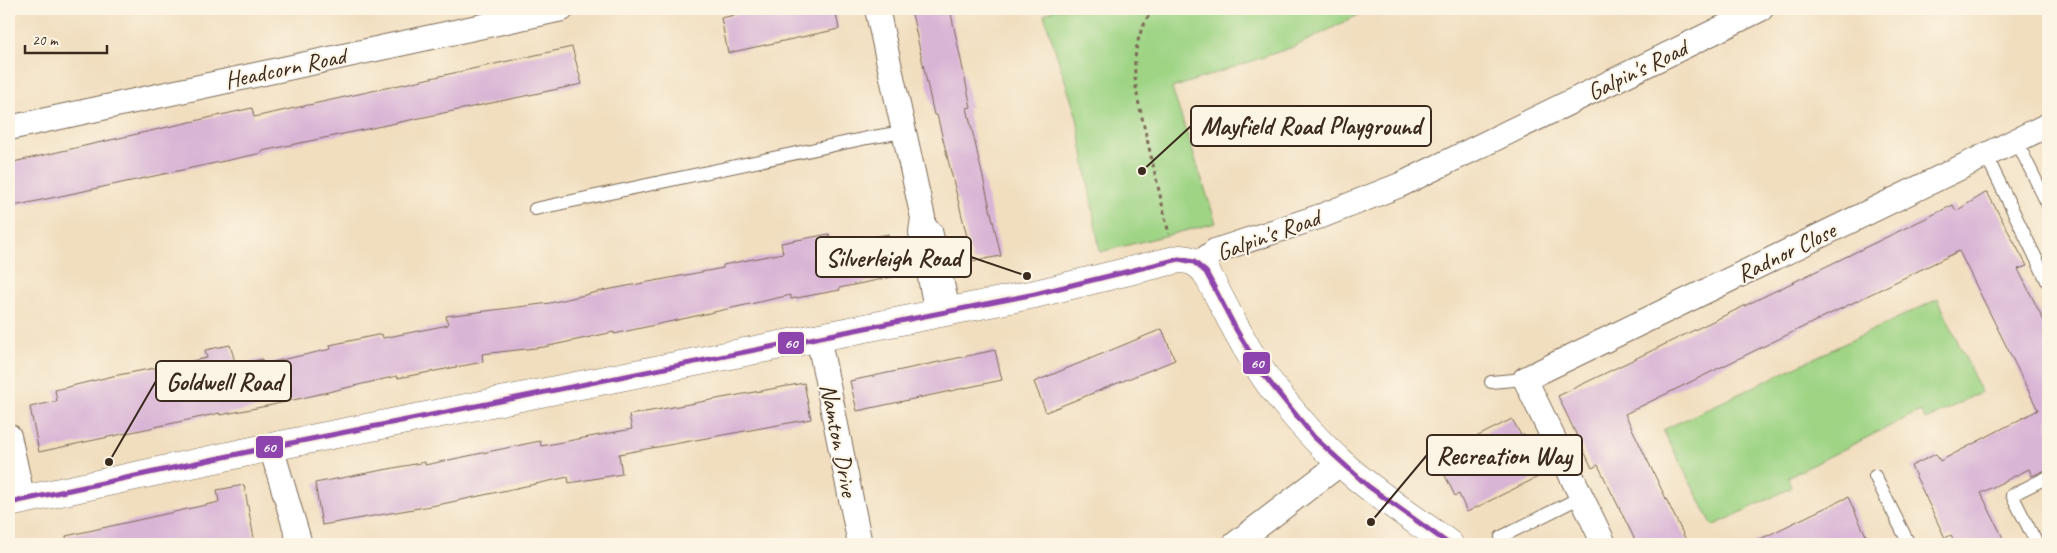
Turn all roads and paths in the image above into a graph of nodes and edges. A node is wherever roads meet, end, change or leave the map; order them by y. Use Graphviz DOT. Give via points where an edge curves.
graph roads {
  1 [pos="562,9"];
  2 [pos="877,9"];
  3 [pos="1153,9"];
  4 [pos="1761,9"];
  5 [pos="2048,125"];
  6 [pos="9,128"];
  7 [pos="903,132"];
  8 [pos="2016,140"];
  9 [pos="1986,155"];
  10 [pos="2048,205"];
  11 [pos="535,209"];
  12 [pos="1170,239"];
  13 [pos="1198,264"];
  14 [pos="2048,283"];
  15 [pos="945,311"];
  16 [pos="818,336"];
  17 [pos="1524,379"];
  18 [pos="1491,382"];
  19 [pos="9,436"];
  20 [pos="271,447"];
  21 [pos="1341,463"];
  22 [pos="1875,476"];
  23 [pos="2048,477"];
  24 [pos="1581,497"];
  25 [pos="16,502"];
  26 [pos="1501,537"];
  27 [pos="300,544"];
  28 [pos="860,544"];
  29 [pos="1235,544"];
  30 [pos="1449,544"];
  31 [pos="1604,544"];
  32 [pos="1909,544"];
  33 [pos="2037,544"];
  1 -- 6 [label="street, Headcorn Road"];
  2 -- 7 [label="street"];
  3 -- 12 [label="path" via="1138,40 1135,79"];
  4 -- 13 [label="street, Galpin's Road" via="1400,185 1324,215 1215,250"];
  5 -- 8 [label="street, Radnor Close"];
  7 -- 11 [label="lane"];
  7 -- 15 [label="street" via="924,218 920,232"];
  8 -- 9 [label="street, Radnor Close"];
  8 -- 10 [label="lane"];
  9 -- 14 [label="lane"];
  9 -- 17 [label="street, Radnor Close"];
  13 -- 15 [label="street, Galpin's Road" via="1190,259 1180,259 1035,294"];
  13 -- 21 [label="street" via="1273,388"];
  15 -- 16 [label="street, Galpin's Road"];
  16 -- 20 [label="street, Galpin's Road"];
  16 -- 28 [label="street, Namton Drive"];
  17 -- 18 [label="lane"];
  17 -- 24 [label="street"];
  19 -- 25 [label="street"];
  20 -- 25 [label="street, Galpin's Road"];
  20 -- 27 [label="street"];
  21 -- 29 [label="street"];
  21 -- 30 [label="street"];
  22 -- 32 [label="lane"];
  23 -- 33 [label="lane" via="2012,495"];
  24 -- 26 [label="lane"];
  24 -- 31 [label="street"];
}
